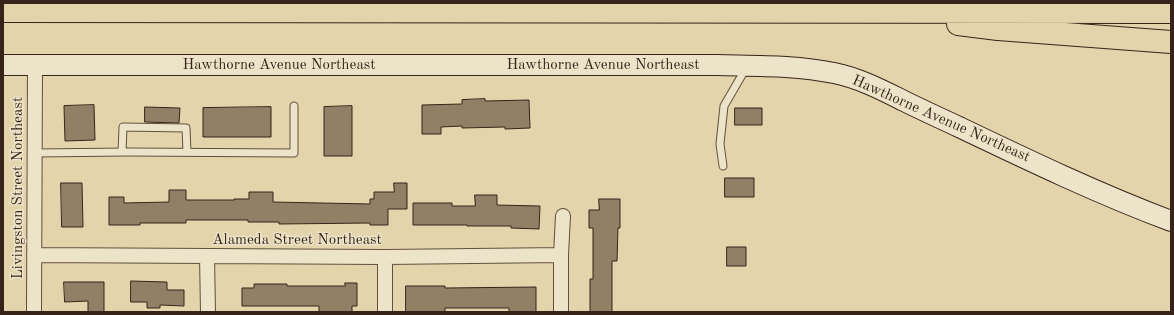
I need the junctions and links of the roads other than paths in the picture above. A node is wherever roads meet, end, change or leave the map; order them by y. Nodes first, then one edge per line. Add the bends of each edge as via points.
1 (3, 11) edge
2 (865, 12) junction
3 (1171, 12) edge
4 (1171, 42) edge
5 (3, 65) edge
6 (35, 65) junction
7 (747, 66) junction
8 (294, 106) dead end
9 (122, 152) junction
10 (187, 152) junction
11 (35, 153) junction
12 (723, 166) dead end
13 (563, 216) dead end
14 (1171, 221) edge
15 (34, 255) junction
16 (561, 255) junction
17 (207, 256) junction
18 (385, 257) junction
19 (34, 312) edge
20 (208, 312) edge
21 (385, 312) edge
22 (561, 312) edge

1 - 2 highway
2 - 3 highway
2 - 4 highway via 998,29
5 - 6 main road, Hawthorne Avenue Northeast
6 - 7 main road, Hawthorne Avenue Northeast
6 - 11 street, Livingston Street Northeast
7 - 12 lane via 724,106 720,144
7 - 14 main road, Hawthorne Avenue Northeast via 799,67 835,73 857,80 1094,190
8 - 10 lane via 294,153
9 - 10 lane
9 - 10 lane via 123,127 186,128
9 - 11 lane
11 - 15 street, Livingston Street Northeast
13 - 16 street
15 - 17 street, Alameda Street Northeast
15 - 19 street, Livingston Street Northeast
16 - 18 street, Alameda Street Northeast
16 - 22 street
17 - 18 street, Alameda Street Northeast
17 - 20 street
18 - 21 street

